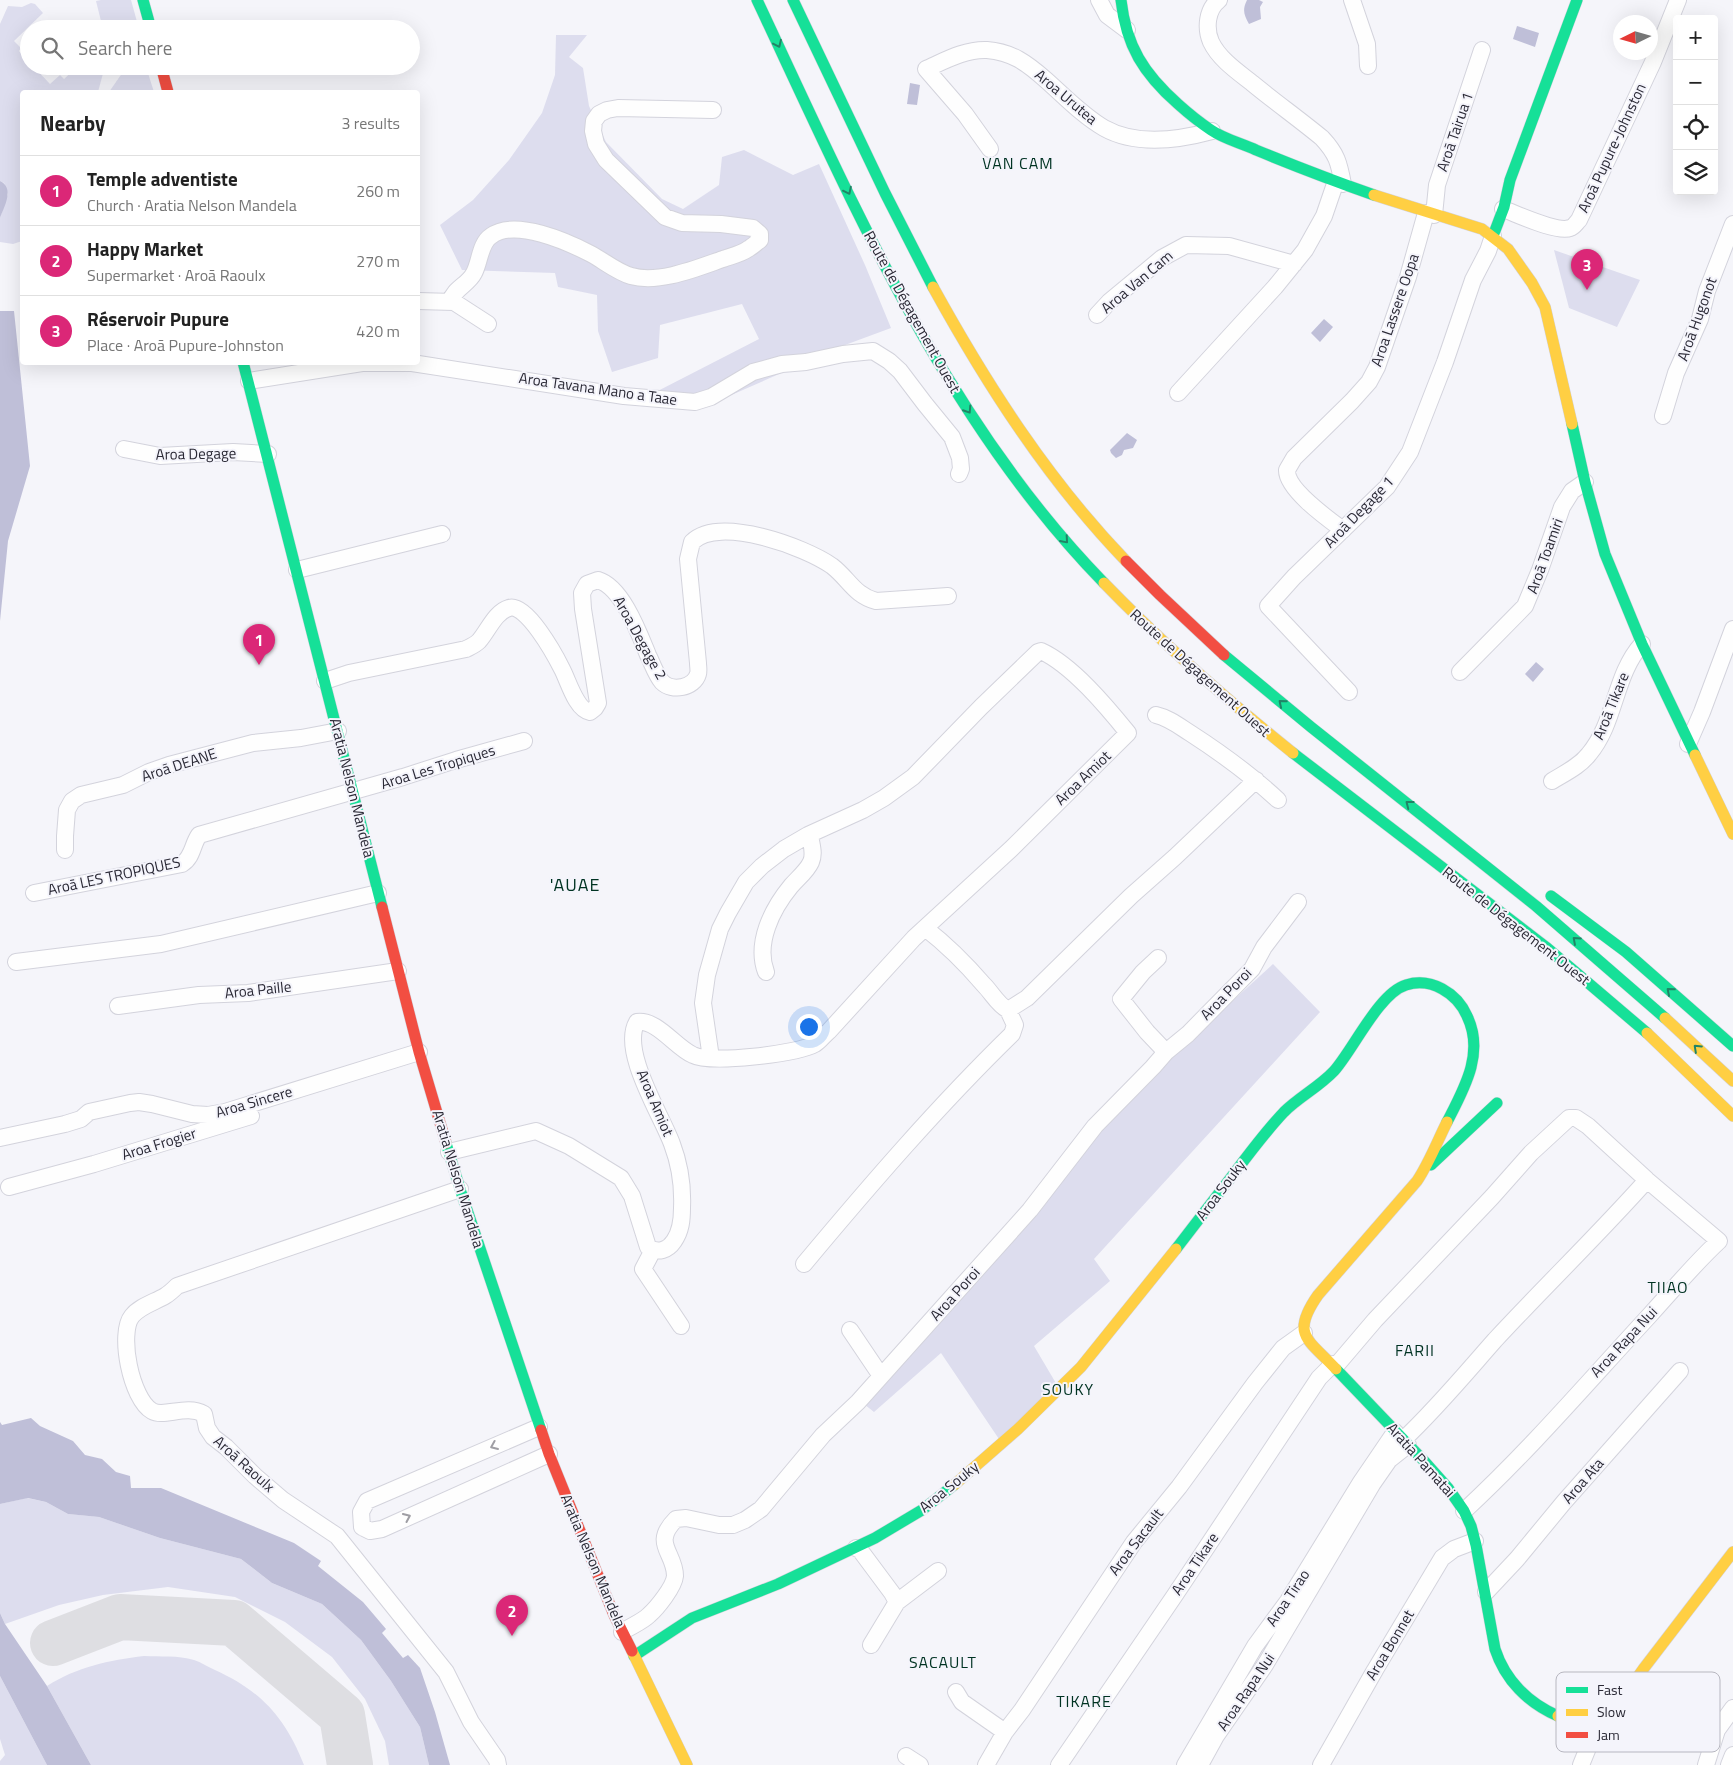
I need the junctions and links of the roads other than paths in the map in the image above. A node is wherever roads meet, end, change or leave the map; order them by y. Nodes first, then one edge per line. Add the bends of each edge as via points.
1 (143, 0) edge
2 (757, 0) edge
3 (793, 0) edge
4 (1099, 0) edge
5 (1120, 0) edge
6 (1220, 0) edge
7 (1352, 0) edge
8 (1577, 0) edge
9 (1678, 0) edge
10 (149, 20) edge
11 (1126, 30) junction
12 (1482, 50) dead end
13 (1368, 66) dead end
14 (163, 75) edge
15 (167, 90) edge
16 (713, 110) dead end
17 (1212, 131) junction
18 (990, 149) dead end
19 (1340, 183) junction
20 (1503, 208) junction
21 (1430, 214) junction
22 (1733, 224) edge
23 (1493, 236) junction
24 (1294, 264) junction
25 (420, 301) edge
26 (450, 302) junction
27 (1097, 315) dead end
28 (488, 324) dead end
29 (420, 364) edge
30 (245, 365) edge
31 (349, 365) edge
32 (249, 381) junction
33 (1178, 394) dead end
34 (1663, 416) dead end
35 (124, 449) dead end
36 (268, 454) junction
37 (959, 474) dead end
38 (1585, 482) junction
39 (1343, 530) junction
40 (442, 534) dead end
41 (297, 570) junction
42 (948, 596) dead end
43 (1733, 629) edge
44 (1642, 644) junction
45 (1460, 672) dead end
46 (325, 681) junction
47 (1349, 692) dead end
48 (1156, 716) dead end
49 (338, 731) junction
50 (524, 741) dead end
51 (1688, 744) junction
52 (1256, 780) junction
53 (1552, 781) dead end
54 (353, 792) junction
55 (1278, 800) dead end
56 (1435, 825) junction
57 (1733, 834) edge
58 (810, 835) junction
59 (65, 850) dead end
60 (1488, 854) dead end
61 (1542, 890) dead end
62 (378, 892) junction
63 (34, 893) dead end
64 (1298, 902) dead end
65 (925, 928) junction
66 (1158, 958) dead end
67 (16, 962) dead end
68 (398, 971) junction
69 (766, 972) dead end
70 (118, 1006) dead end
71 (1008, 1010) junction
72 (1733, 1046) edge
73 (1166, 1052) junction
74 (420, 1058) junction
75 (711, 1058) junction
76 (1733, 1081) edge
77 (1496, 1103) dead end
78 (1733, 1116) edge
79 (0, 1138) edge
80 (449, 1152) junction
81 (1426, 1168) junction
82 (1647, 1180) junction
83 (9, 1186) dead end
84 (460, 1189) junction
85 (652, 1250) junction
86 (804, 1264) dead end
87 (681, 1326) dead end
88 (850, 1330) dead end
89 (1304, 1334) junction
90 (1334, 1366) junction
91 (1680, 1371) dead end
92 (881, 1376) junction
93 (539, 1426) junction
94 (1402, 1439) junction
95 (549, 1454) junction
96 (1464, 1511) junction
97 (362, 1527) junction
98 (337, 1536) junction
99 (1475, 1542) junction
100 (856, 1548) junction
101 (1733, 1552) edge
102 (938, 1571) dead end
103 (1486, 1592) junction
104 (897, 1602) junction
105 (622, 1632) junction
106 (871, 1645) dead end
107 (634, 1656) junction
108 (1641, 1672) edge
109 (956, 1692) dead end
110 (1733, 1708) edge
111 (1556, 1716) edge
112 (1720, 1726) edge
113 (1004, 1732) junction
114 (1586, 1752) edge
115 (1710, 1752) edge
116 (1733, 1755) edge
117 (906, 1756) dead end
118 (498, 1765) edge
119 (687, 1765) edge
120 (920, 1765) edge
121 (986, 1765) edge
122 (1059, 1765) edge
123 (1185, 1765) edge
124 (1200, 1765) edge
125 (1321, 1765) edge
126 (1581, 1765) edge
127 (1706, 1765) edge
128 (1729, 1765) edge

1 - 10 main road
2 -> 78 main road, Route de Dégagement Ouest via 885,267 927,344 1021,486 1078,554 1128,609 1203,679 1319,774 1521,926 1670,1055
56 -> 3 main road, Route de Dégagement Ouest via 1297,716 1204,637 1126,561 1054,477 992,390 946,314
4 - 11 street via 1107,15
5 - 11 main road
6 - 19 street via 1209,12 1211,42 1235,70 1328,144 1337,159
7 - 13 street via 1368,44
8 - 20 main road via 1510,180
9 - 20 street, Aroā Pupure-Johnston via 1579,220 1572,228 1565,229 1548,226
11 - 17 main road via 1135,53 1159,87
12 - 21 street, Aroā Tairua 1
14 - 15 main road
16 - 26 street via 607,110 594,121 593,132 606,160 665,217 682,223 753,228 760,234 760,240 747,250 693,269 646,279 630,276 551,237 525,229 507,229 489,236 473,275 454,291
17 - 18 street, Aroa Urutea via 1174,139 1125,137 1104,128 1036,71 1008,53 979,50 958,54 926,69
17 - 19 main road
19 - 21 main road
19 - 24 street via 1315,234
20 - 23 main road
21 - 23 main road via 1482,229
21 - 39 street, Aroa Lassere Oopa via 1369,382 1286,470 1288,479 1298,492
22 - 34 street, Aroā Hugonot
23 - 38 main road via 1522,266 1540,296
23 - 39 street, Aroā Degage 1 via 1473,280 1410,452 1387,487
24 - 27 street, Aroa Van Cam via 1229,246 1186,245 1162,258
24 - 33 street
25 - 26 street
26 - 28 street
29 - 37 street, Aroa Tavana Mano a Taae via 624,396 695,402 763,369 873,351 900,371 952,437 960,458
30 - 32 main road, Aratia Nelson Mandela
31 - 32 street, Aroa Tavana Mano a Taae
32 - 36 main road, Aratia Nelson Mandela
35 - 36 street, Aroa Degage via 160,456 233,452
36 - 41 main road, Aratia Nelson Mandela
38 - 44 main road via 1605,554
38 - 45 street, Aroā Toamiri via 1572,491 1562,507 1525,606
39 - 47 street, Aroā Degage 1 via 1268,606
40 - 41 street
41 - 46 main road, Aratia Nelson Mandela
42 - 46 street, Aroa Degage 2 via 876,601 856,592 833,567 813,555 740,533 706,533 692,542 688,559 698,674 687,686 674,688 662,682 617,594 611,586 598,580 588,584 582,593 598,703 590,712 585,711 577,700 536,627 514,607 500,613 479,641 466,649 348,673
43 - 51 street
44 - 51 main road
44 - 53 street, Aroā Tikare via 1631,657 1598,741 1582,762
46 - 49 main road, Aratia Nelson Mandela
48 - 52 street via 1164,717 1187,731
49 - 54 main road, Aratia Nelson Mandela
49 - 59 street, Aroā DEANE via 253,743 169,765 123,785 81,795 67,810
50 - 54 street, Aroa Les Tropiques
51 - 57 main road
52 - 55 street
52 - 71 street via 1027,998
54 - 62 main road, Aratia Nelson Mandela
54 - 63 street, Aroā LES TROPIQUES via 199,835 191,855 182,864
56 - 60 main road
76 -> 56 main road, Route de Dégagement Ouest via 1550,916
58 - 65 street, Aroa Amiot via 884,798 913,776 1038,652 1050,655 1062,664 1128,733
58 - 69 street via 811,862 782,897 762,941 762,961
58 - 75 street, Aroa Amiot via 784,849 752,875 739,892 720,929 710,960 703,1003
72 -> 61 main road via 1626,952
62 - 67 street via 161,944
62 - 68 main road, Aratia Nelson Mandela
64 - 73 street, Aroa Poroi via 1264,947 1252,969
65 - 71 street via 945,943
65 - 75 street, Aroa Amiot via 815,1044 770,1054
66 - 73 street via 1121,999
68 - 70 street, Aroa Paille via 265,991
68 - 74 main road, Aratia Nelson Mandela
71 - 86 street via 1015,1025 1012,1034 941,1108
73 - 92 street, Aroa Poroi via 1095,1126 1030,1210
74 - 79 street, Aroa Sincere via 225,1112 192,1114 146,1103 130,1103 89,1112 81,1119 66,1124
74 - 80 main road, Aratia Nelson Mandela
74 - 83 street, Aroa Frogier via 94,1164
75 - 85 street, Aroa Amiot via 693,1056 666,1034 642,1022 635,1027 635,1054 655,1110 672,1143 680,1172 682,1216 678,1235 667,1248
77 - 81 main road via 1434,1164
80 - 84 main road, Aratia Nelson Mandela
80 - 85 street via 536,1132 570,1146 621,1178 632,1196 645,1240
81 - 89 main road via 1411,1190 1317,1297 1303,1320
81 - 100 main road, Aroa Souky via 1466,1086 1474,1062 1475,1044 1471,1023 1463,1006 1453,995 1421,982 1404,985 1391,994 1334,1071 1285,1111 1070,1379 944,1493 904,1521
82 - 90 street, Aroa Rapa Nui via 1588,1126 1576,1118 1569,1118 1531,1153
82 - 94 street, Aroa Rapa Nui via 1424,1421
82 - 96 street, Aroa Rapa Nui via 1719,1241 1494,1483
84 - 93 main road, Aratia Nelson Mandela
84 - 98 street, Aroā Raoulx via 178,1286 133,1314 127,1325 129,1372 143,1405 154,1412 195,1409 204,1414 213,1437 254,1476
85 - 87 street via 643,1269
88 - 92 street
89 - 90 main road, Aratia Pamatai
89 - 113 street, Aroa Sacault via 1283,1348 1255,1382 1179,1487 1134,1542
90 - 94 main road, Aratia Pamatai
90 - 122 street, Aroa Tikare via 1318,1378
91 - 103 street, Aroa Ata
92 - 105 street, Aroa Poroi via 819,1440 761,1509 733,1525 676,1519 665,1533 664,1542 675,1577 672,1586 648,1616
93 - 95 main road, Aratia Nelson Mandela
93 -> 97 street via 367,1501 362,1512
94 - 96 main road, Aratia Pamatai via 1448,1488
94 - 123 street, Aroa Tirao via 1361,1482 1288,1601 1255,1646
94 - 124 street, Aroa Rapa Nui via 1265,1665
97 -> 95 street via 370,1531 382,1529
95 - 105 main road, Aratia Nelson Mandela
96 - 99 main road, Aratia Pamatai
97 - 98 street
98 - 118 street, Aroā Raoulx via 446,1672 471,1722
99 - 103 main road, Aratia Pamatai
99 - 125 street, Aroa Bonnet via 1454,1549 1442,1558
100 - 104 street
100 - 107 main road, Aroa Souky via 692,1618
101 - 108 main road
102 - 104 street
103 - 111 main road, Aratia Pamatai via 1500,1664 1510,1680 1531,1700
104 - 106 street
105 - 107 main road, Aratia Nelson Mandela
107 - 119 main road, Aratia Nelson Mandela
109 - 113 street via 962,1702
110 - 112 street
113 - 121 street, Aroa Sacault
114 - 126 street
115 - 127 street
116 - 128 street
117 - 120 street

